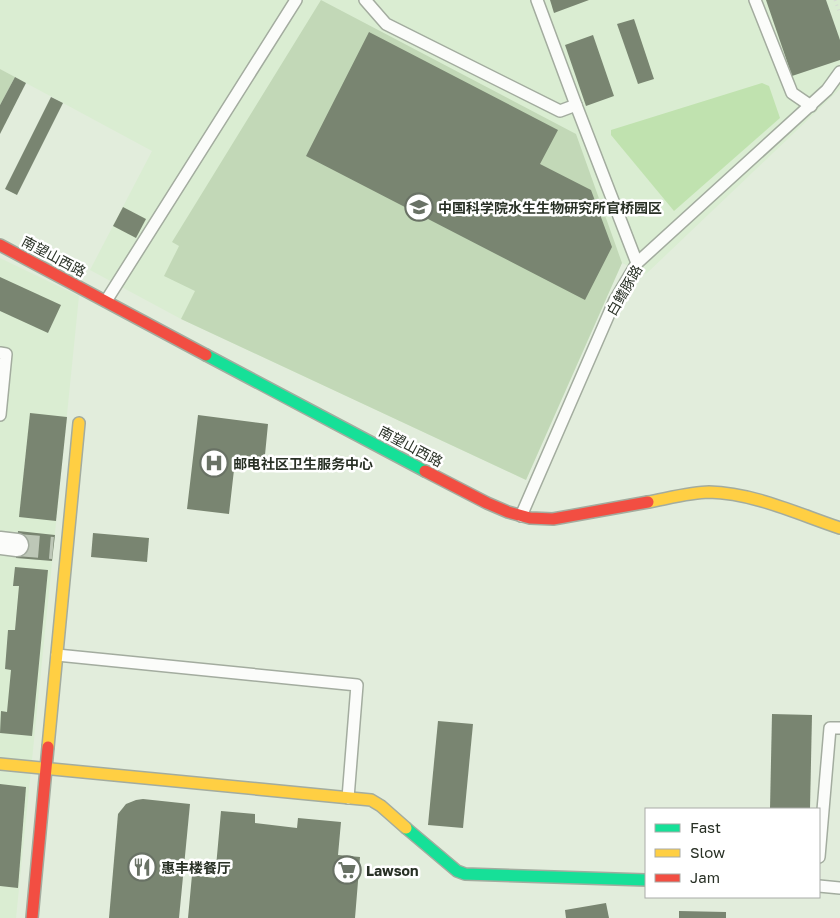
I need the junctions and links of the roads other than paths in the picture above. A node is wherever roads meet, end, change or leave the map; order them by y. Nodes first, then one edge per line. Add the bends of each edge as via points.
1 (296, 0) edge
2 (365, 0) edge
3 (537, 0) edge
4 (755, 0) edge
5 (840, 72) edge
6 (576, 105) junction
7 (811, 106) junction
8 (0, 245) edge
9 (637, 263) junction
10 (106, 301) junction
11 (0, 353) edge
12 (0, 415) edge
13 (79, 423) dead end
14 (521, 516) junction
15 (840, 528) edge
16 (57, 655) junction
17 (840, 728) edge
18 (0, 764) edge
19 (46, 768) junction
20 (348, 798) junction
21 (820, 844) edge
22 (645, 880) edge
23 (820, 886) edge
24 (840, 888) edge
25 (32, 918) edge

1 - 10 lane
2 - 6 lane via 386,24 560,111
3 - 6 lane
4 - 7 lane via 789,88
5 - 7 lane, 白鳍豚路 via 828,90
6 - 9 lane
7 - 9 lane, 白鳍豚路
8 - 10 street, 南望山西路
9 - 14 lane, 白鳍豚路 via 615,300
10 - 14 street, 南望山西路 via 466,493
11 - 12 lane via 6,354
13 - 16 street via 60,549
14 - 15 street, 南望山西路 via 554,519 707,492 726,492
16 - 19 street
16 - 20 lane via 357,685
17 - 21 lane via 830,728
18 - 19 street
19 - 20 street
19 - 25 street
20 - 22 street via 371,800 381,806 465,874
23 - 24 lane

